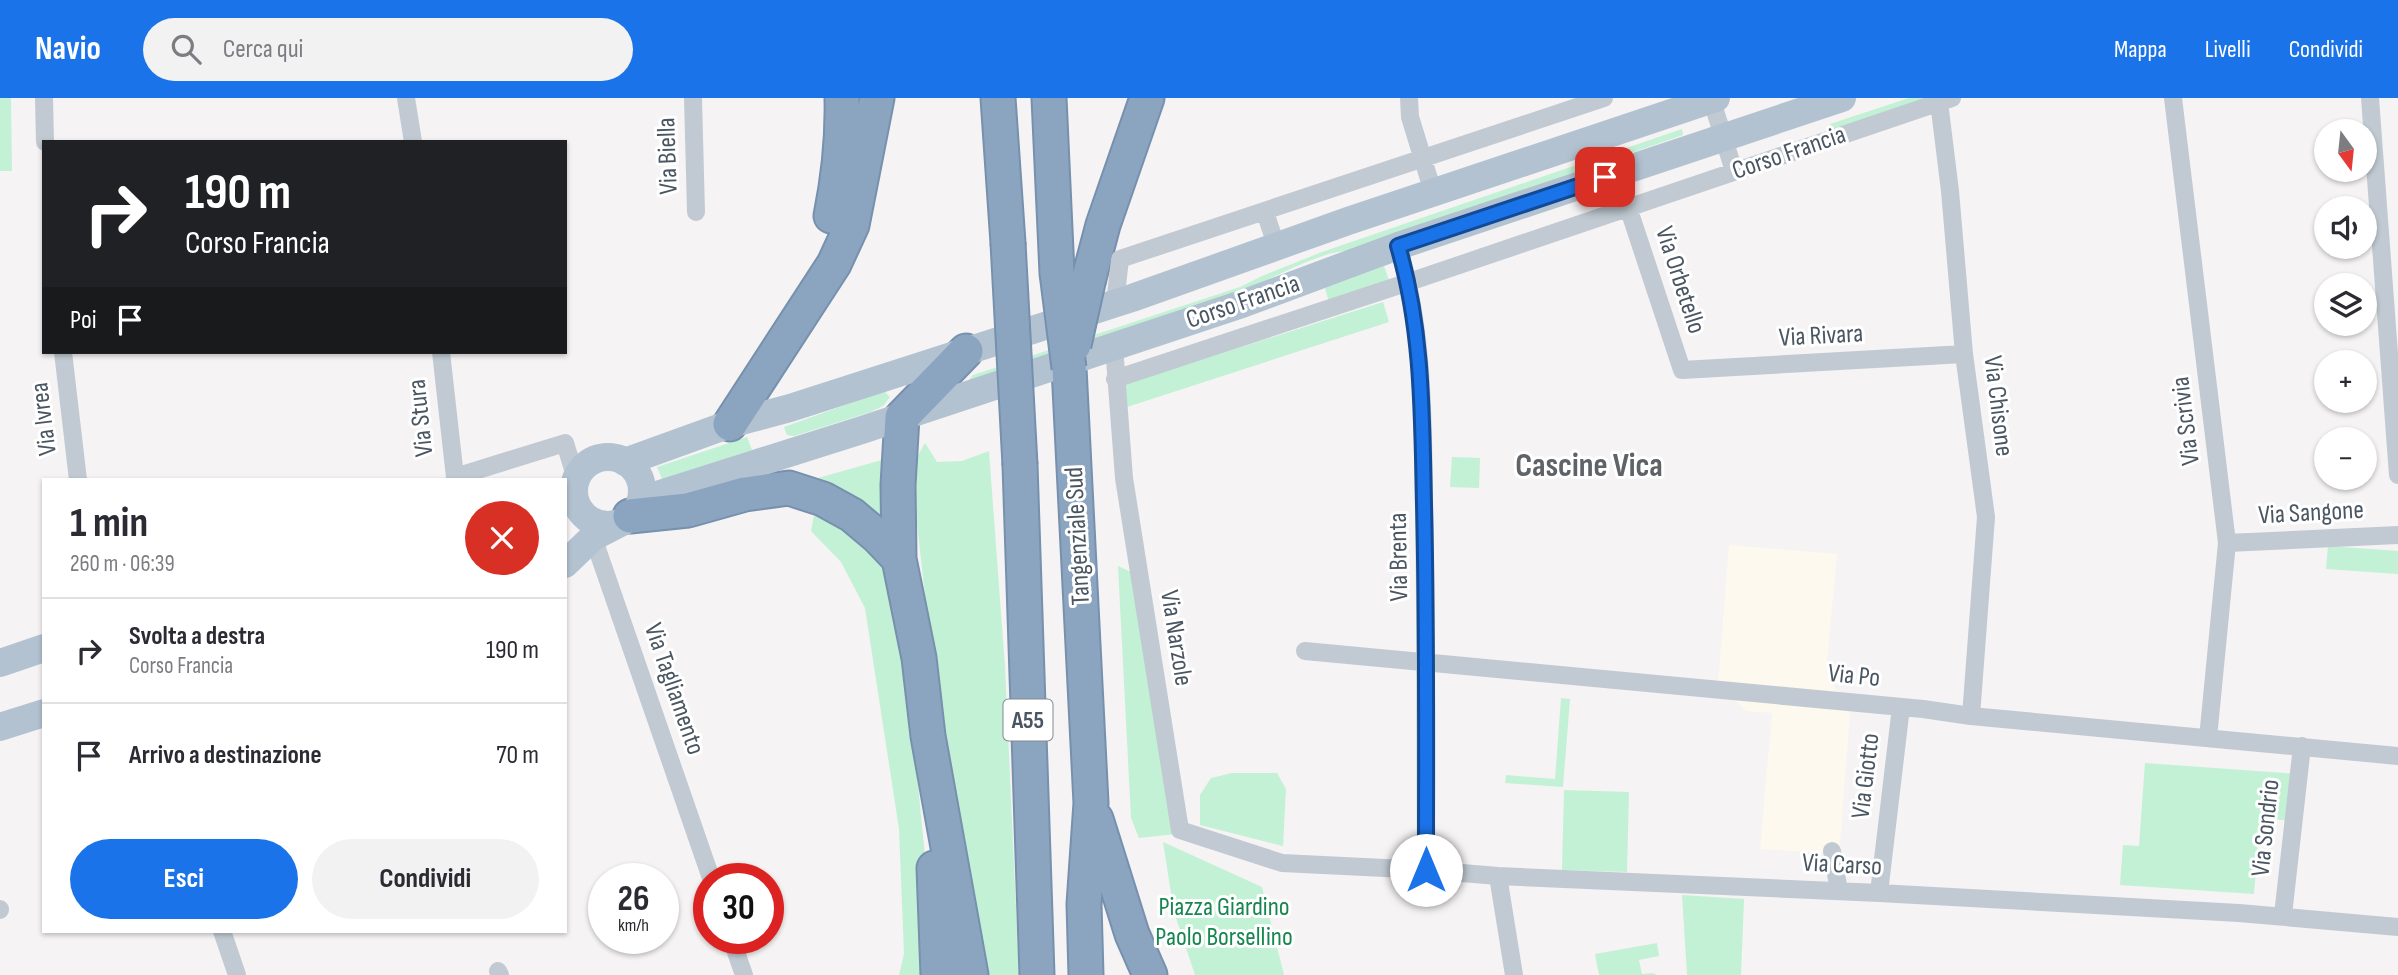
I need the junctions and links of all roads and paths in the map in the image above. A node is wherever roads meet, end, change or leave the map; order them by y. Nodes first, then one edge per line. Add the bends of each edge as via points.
1 (44, 98) edge
2 (406, 98) edge
3 (693, 98) edge
4 (842, 98) edge
5 (877, 98) edge
6 (998, 98) edge
7 (1049, 98) edge
8 (1147, 98) edge
9 (1409, 98) edge
10 (1604, 98) edge
11 (1713, 98) edge
12 (1842, 98) edge
13 (2173, 98) edge
14 (2370, 98) edge
15 (1945, 100) edge
16 (1723, 137) junction
17 (45, 140) edge
18 (413, 140) edge
19 (1422, 160) junction
20 (1734, 171) junction
21 (1433, 192) junction
22 (1628, 207) junction
23 (696, 212) dead end
24 (1265, 212) junction
25 (1398, 246) junction
26 (1277, 248) junction
27 (1409, 282) junction
28 (810, 300) junction
29 (1115, 304) junction
30 (1114, 346) junction
31 (966, 351) junction
32 (63, 354) edge
33 (441, 354) edge
34 (1964, 354) junction
35 (1069, 368) junction
36 (1682, 370) joint
37 (1115, 379) junction
38 (902, 417) junction
39 (730, 424) junction
40 (625, 462) junction
41 (2398, 475) edge
42 (78, 478) edge
43 (576, 479) junction
44 (630, 513) junction
45 (589, 527) junction
46 (2398, 535) edge
47 (2227, 543) junction
48 (899, 559) junction
49 (567, 561) edge
50 (42, 649) edge
51 (1305, 651) dead end
52 (0, 663) edge
53 (1427, 663) junction
54 (1901, 707) junction
55 (42, 714) edge
56 (1971, 716) junction
57 (0, 727) edge
58 (928, 736) junction
59 (2208, 738) junction
60 (2302, 746) junction
61 (2398, 756) edge
62 (1091, 803) junction
63 (1832, 851) dead end
64 (706, 863) edge
65 (1282, 863) joint
66 (1426, 870) junction
67 (1498, 876) junction
68 (1839, 891) junction
69 (1879, 893) junction
70 (2283, 915) junction
71 (2398, 928) edge
72 (223, 933) edge
73 (737, 954) edge
74 (237, 975) edge
75 (744, 975) edge
76 (938, 975) edge
77 (971, 975) edge
78 (1037, 975) edge
79 (1086, 975) edge
80 (1150, 975) edge
81 (1514, 975) edge

1 - 17 street
2 - 18 street
3 - 23 street, Via Biella
4 - 28 highway via 838,181
5 - 28 highway via 852,225
6 - 78 highway, Tangenziale Sud / A55, bridge via 1020,464
7 - 35 highway, Tangenziale Sud / A55, bridge via 1057,272
8 - 35 highway, bridge via 1103,225
9 - 19 street
10 - 19 street
11 - 16 street
11 - 21 main road, Corso Francia
12 - 16 main road, Corso Francia
13 - 47 street, Via Scrivia
14 - 41 street
15 - 20 street, Corso Francia
15 - 34 street, Via Chisone
16 - 20 street
16 - 25 main road, Corso Francia
19 - 21 street
19 - 24 street
20 - 22 street, Corso Francia
21 - 26 main road, Corso Francia
22 - 27 street, Corso Francia
22 - 36 street, Via Orbetello
24 - 26 street, Corso Francia
24 - 29 street via 1121,259
25 - 27 street, Via Brenta
25 - 30 main road, Corso Francia
26 - 29 main road, Corso Francia
27 - 37 street, Corso Francia
27 - 53 street, Via Brenta via 1422,397
28 - 39 highway
29 - 31 main road, Corso Francia
30 - 37 street, Via Narzole
30 - 38 main road, Corso Francia
31 - 38 highway
31 - 39 main road, Corso Francia
32 - 42 street, Via Ivrea
33 - 43 street, Via Stura via 455,477 565,443
34 - 36 street, Via Rivara
34 - 56 street, Via Chisone via 1986,517
35 - 62 highway, Tangenziale Sud / A55
37 - 65 street, Via Narzole via 1124,478 1180,830
38 - 44 main road, Corso Francia
38 - 48 highway
39 - 40 main road, Corso Francia
40 - 43 main road via 595,460 582,468
40 - 44 main road via 639,477 641,487
43 - 45 main road via 575,499
44 - 45 main road, Corso Francia
44 - 48 highway via 688,510 745,494 789,488 852,515
45 - 49 main road, Corso Francia
45 - 64 street, Via Tagliamento
46 - 47 street, Via Sangone
47 - 59 street, Via Scrivia
48 - 58 highway via 919,658
50 - 52 main road
51 - 53 street, Via Po
53 - 54 street, Via Po
53 - 66 street, Via Brenta
54 - 56 street, Via Po
54 - 69 street, Via Giotto
55 - 57 main road
56 - 59 street, Via Po
58 - 76 highway
58 - 77 highway
59 - 60 street, Via Po
60 - 61 street, Via Po
60 - 70 street, Via Sondrio
62 - 79 highway, Tangenziale Sud / A55 via 1084,904
62 - 80 highway via 1132,934
63 - 68 street
65 - 66 street, Via Carso
66 - 67 street, Via Carso
67 - 68 street, Via Carso
67 - 81 street
68 - 69 street, Via Carso
69 - 70 street, Via Carso
70 - 71 street, Via Carso
72 - 74 street
73 - 75 street

